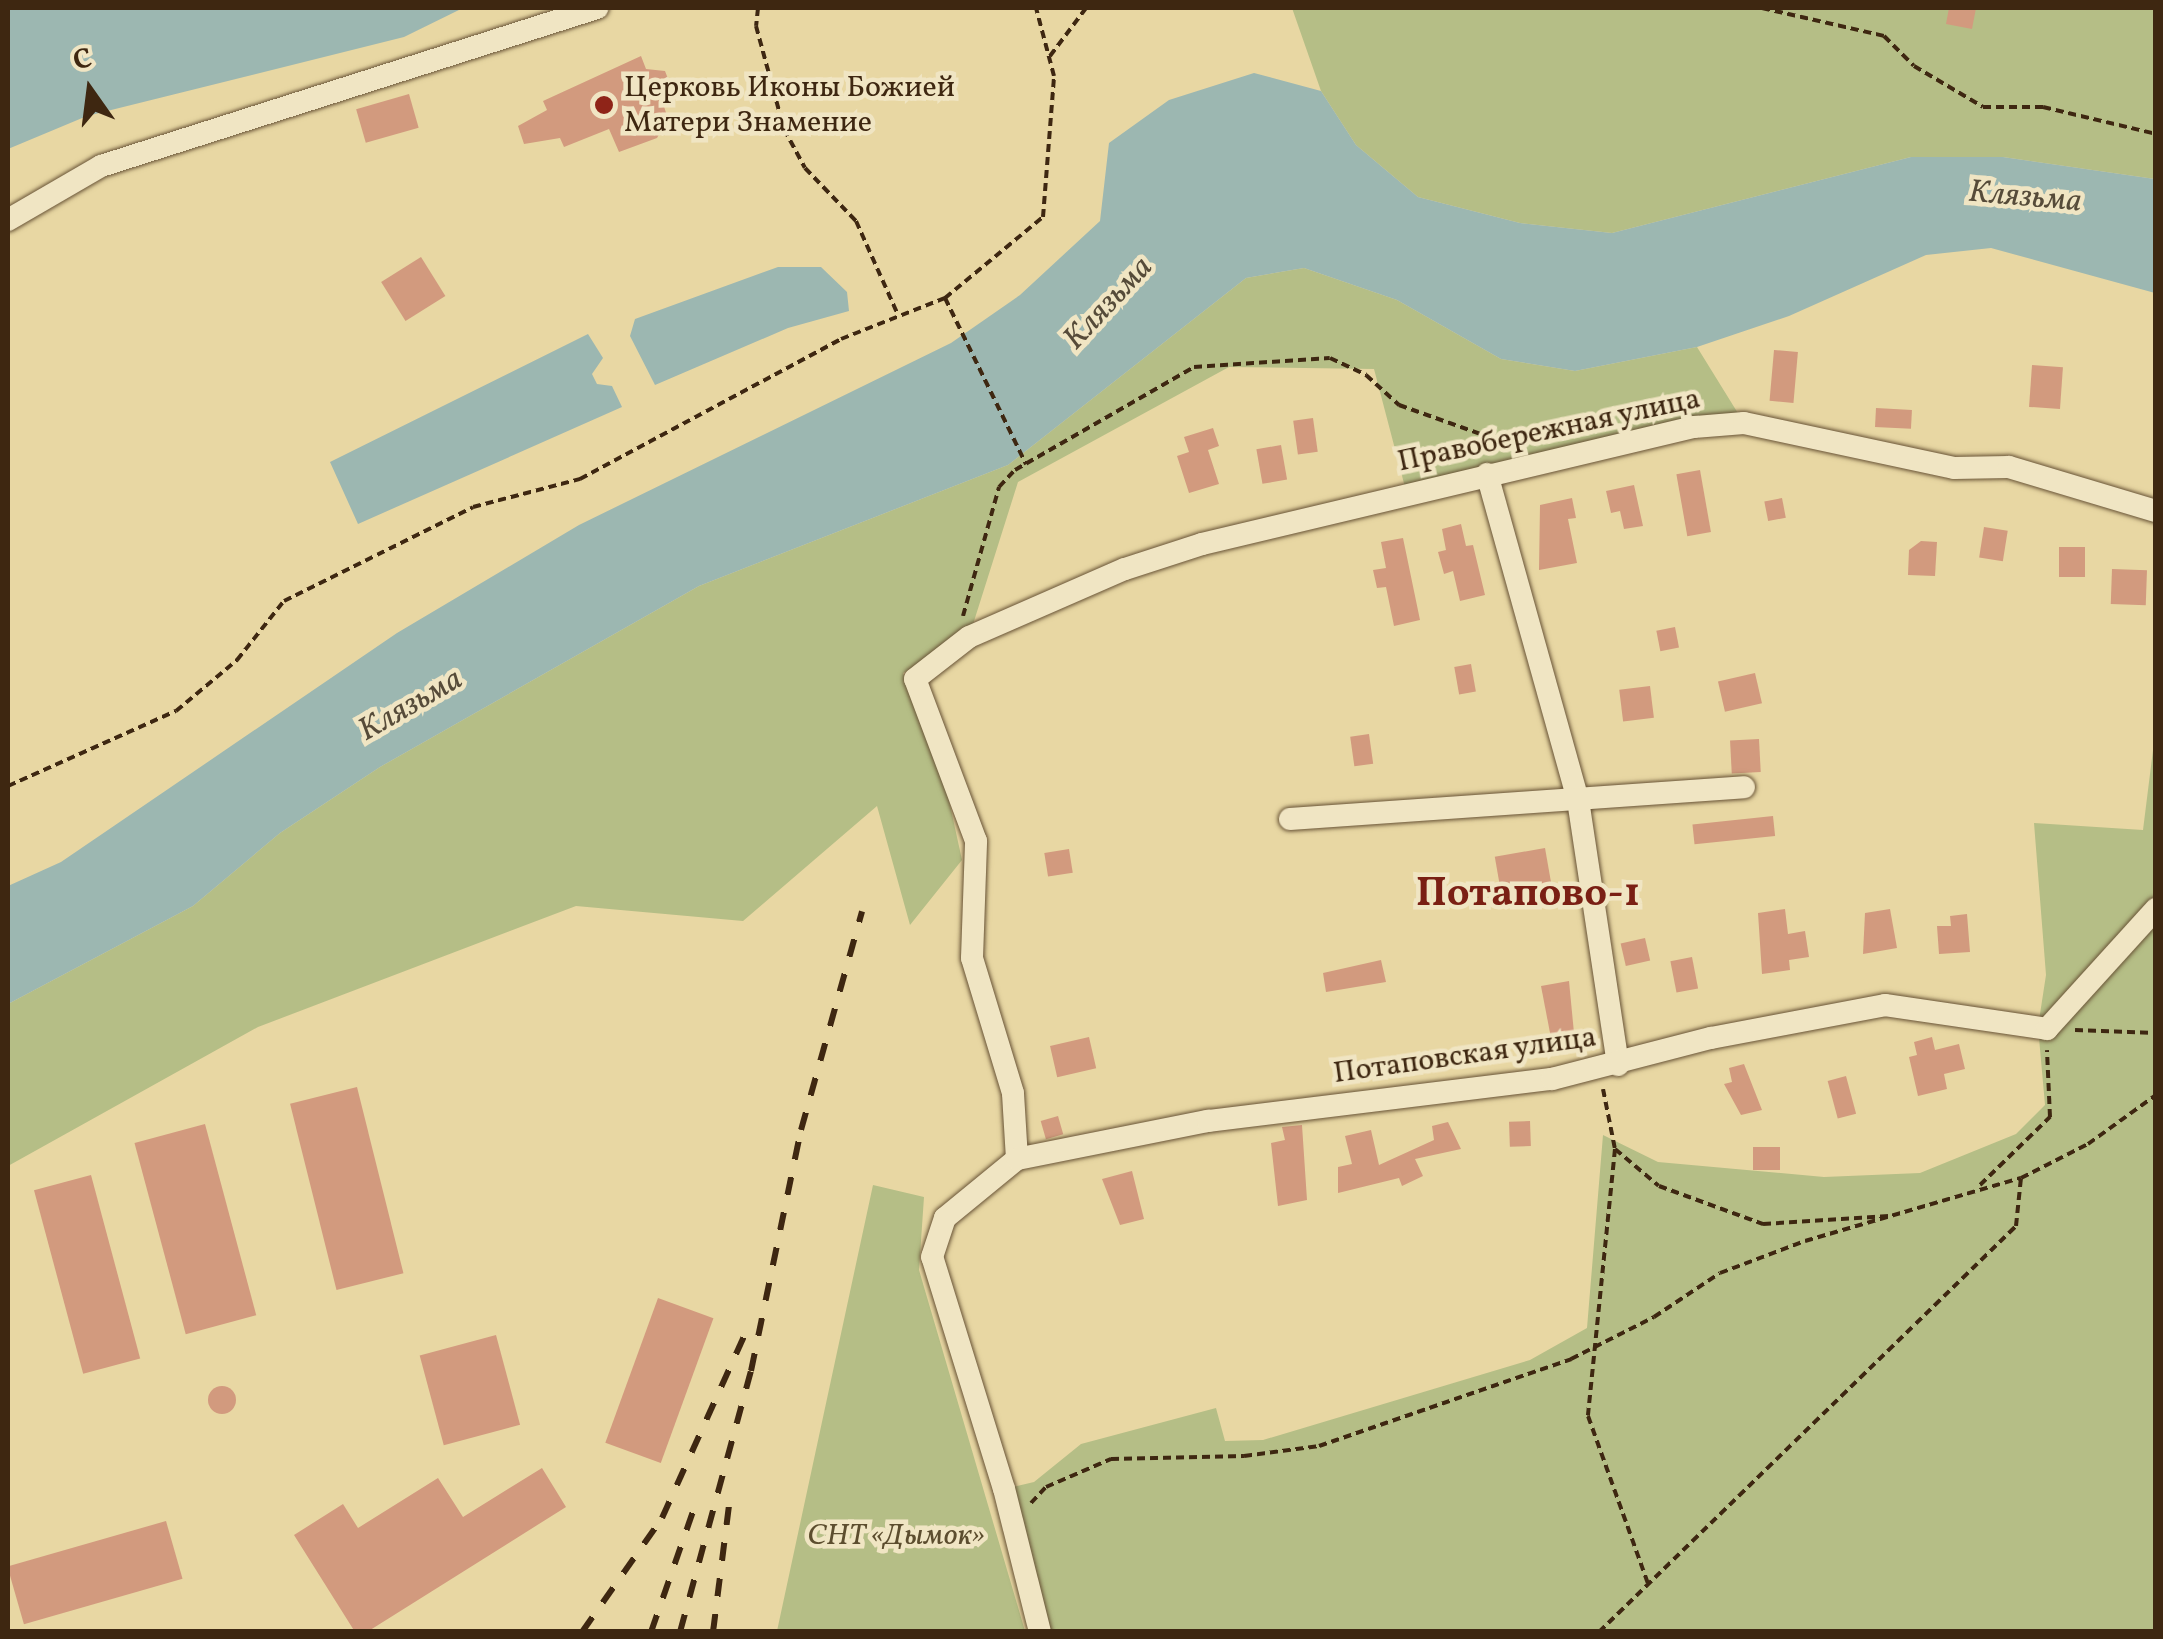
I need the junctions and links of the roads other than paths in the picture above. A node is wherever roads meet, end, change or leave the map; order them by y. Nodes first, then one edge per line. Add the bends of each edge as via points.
1 (597, 8) edge
2 (8, 220) edge
3 (1487, 474) junction
4 (2156, 511) edge
5 (1744, 788) dead end
6 (1578, 800) junction
7 (1290, 819) dead end
8 (2156, 909) edge
9 (1608, 1067) junction
10 (1017, 1159) junction
11 (1040, 1632) edge

1 - 2 street via 100,166
3 - 4 street, Правобережная улица via 1694,427 1744,423 1954,468 2010,466
3 - 6 street
3 - 10 street, Правобережная улица via 1202,544 1124,570 962,643 915,679 976,841 972,958 1013,1093
5 - 6 street
6 - 7 street
6 - 9 street
8 - 9 street, Потаповская улица via 2042,1028 1885,1005 1711,1038
9 - 10 street, Потаповская улица via 1208,1121
10 - 11 street via 945,1218 932,1257

